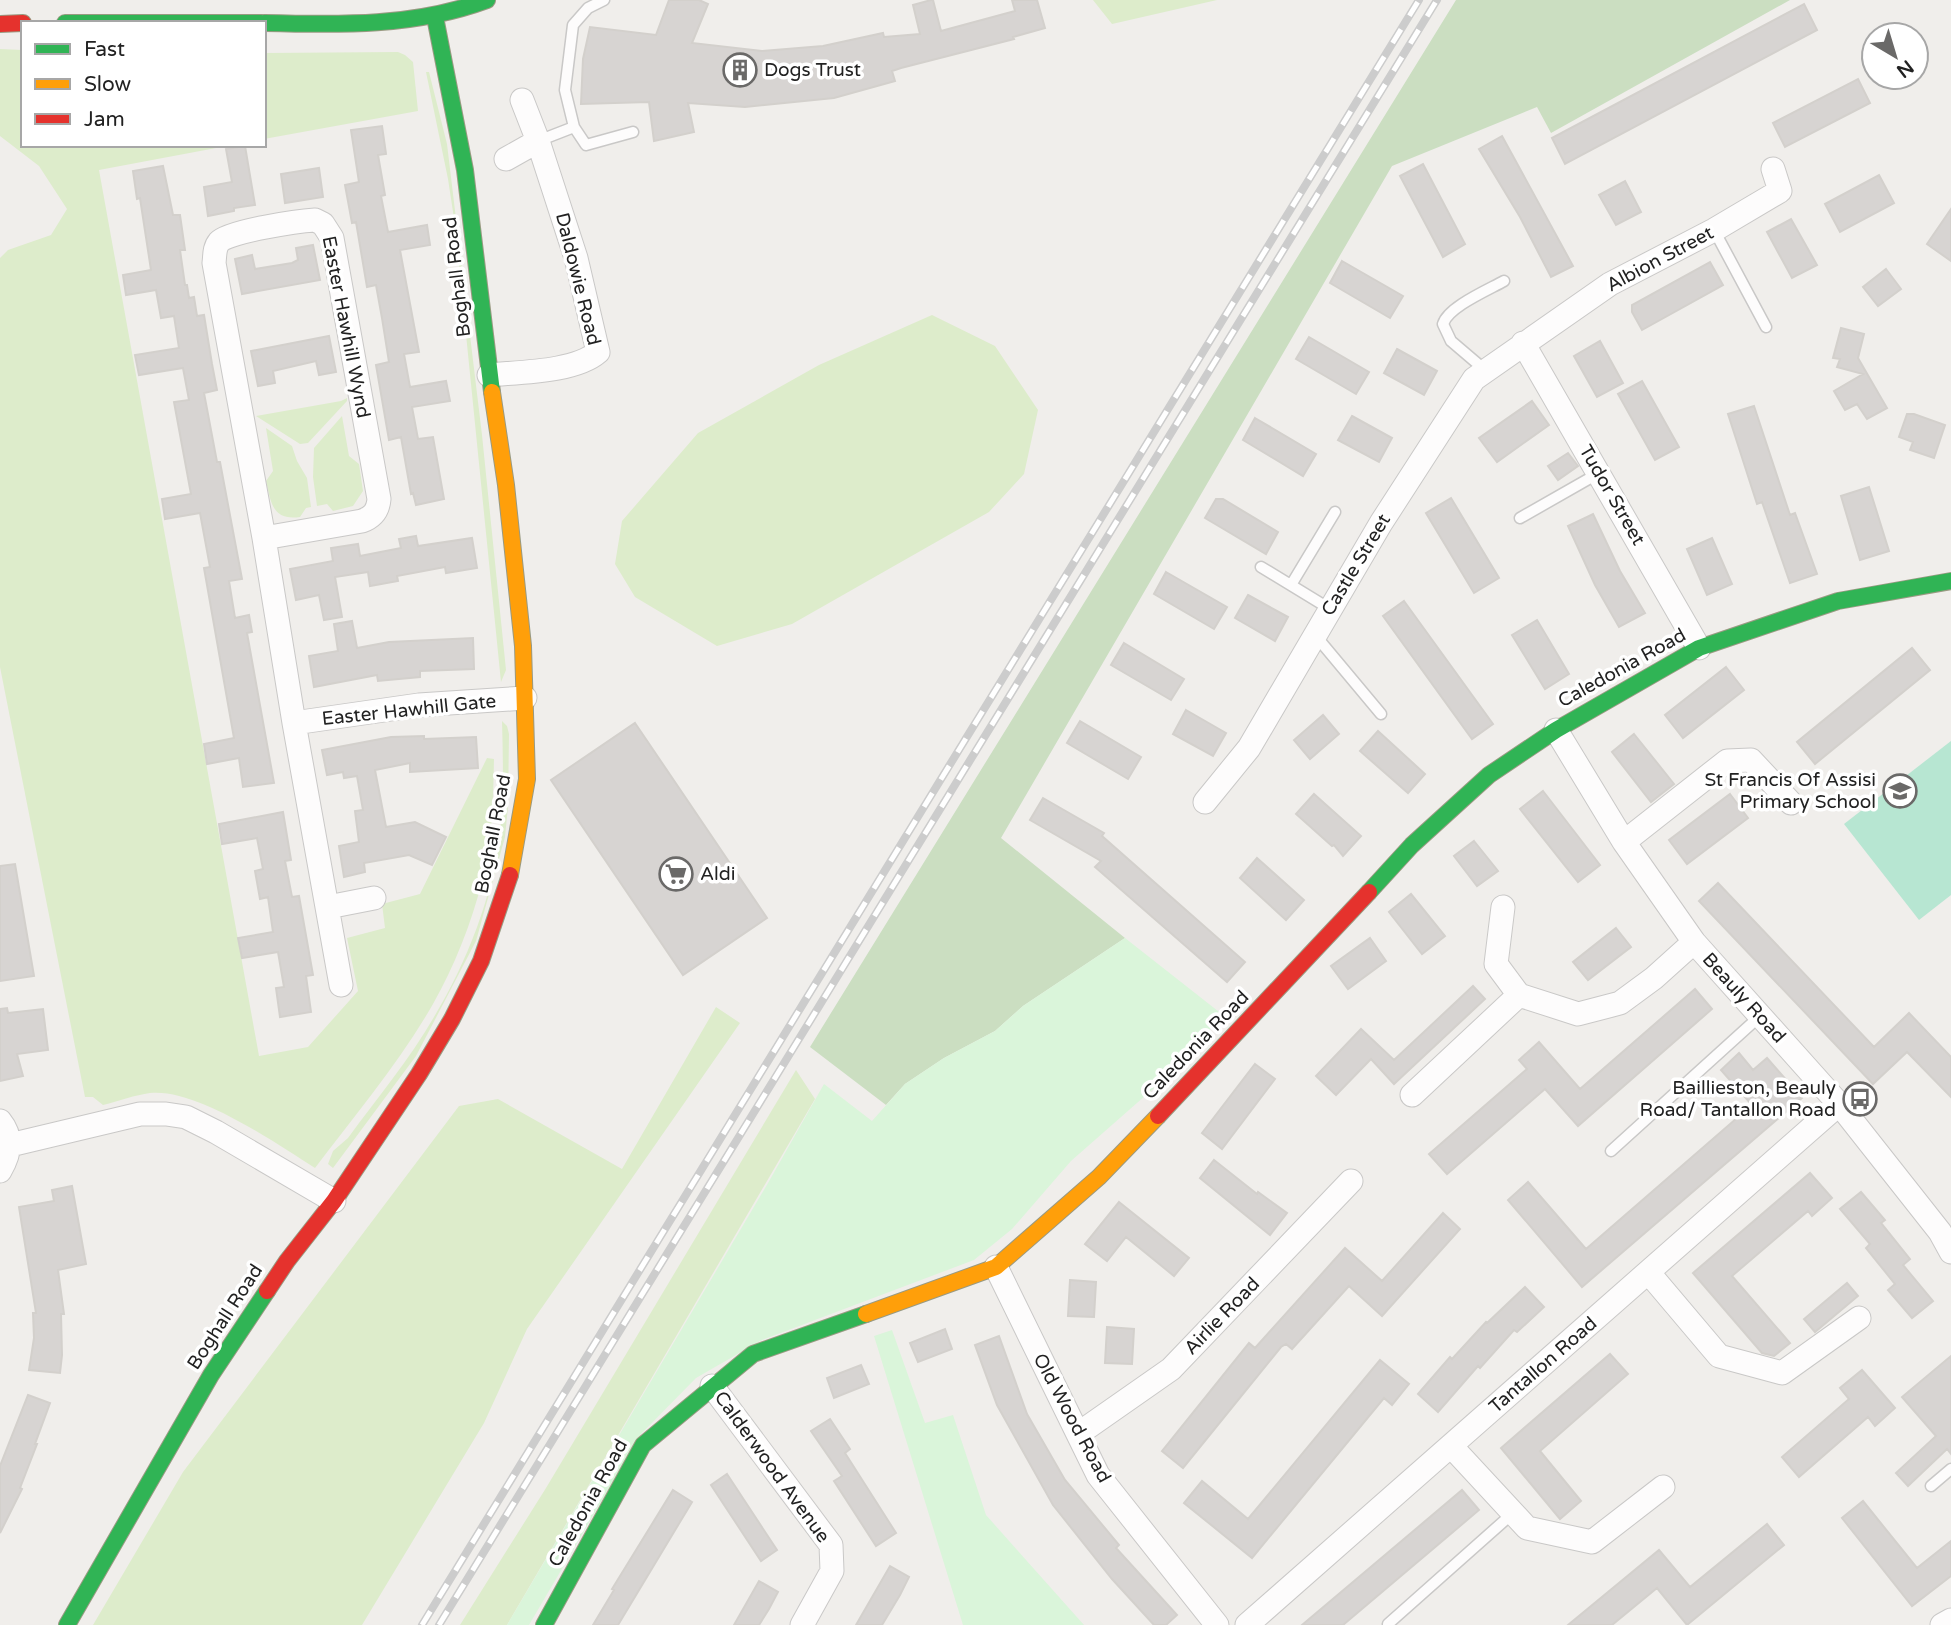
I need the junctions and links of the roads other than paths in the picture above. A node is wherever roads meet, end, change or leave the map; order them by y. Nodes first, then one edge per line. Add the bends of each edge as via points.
1 (487, 0) edge
2 (604, 0) edge
3 (435, 18) junction
4 (21, 23) edge
5 (266, 23) edge
6 (0, 24) edge
7 (522, 100) dead end
8 (574, 127) junction
9 (633, 132) dead end
10 (538, 141) junction
11 (506, 159) dead end
12 (1773, 169) dead end
13 (1713, 230) junction
14 (1504, 281) dead end
15 (1766, 327) dead end
16 (1523, 343) junction
17 (1485, 370) junction
18 (489, 376) junction
19 (1599, 473) junction
20 (1335, 512) dead end
21 (1520, 518) dead end
22 (264, 538) junction
23 (1261, 567) dead end
24 (1951, 581) edge
25 (1291, 585) junction
26 (1330, 609) junction
27 (1315, 635) junction
28 (1699, 648) junction
29 (525, 698) junction
30 (1381, 714) dead end
31 (294, 723) junction
32 (1556, 730) junction
33 (1205, 802) dead end
34 (1791, 803) dead end
35 (1624, 842) junction
36 (374, 898) dead end
37 (328, 907) junction
38 (1503, 907) dead end
39 (1694, 942) junction
40 (341, 985) dead end
41 (1519, 995) junction
42 (1760, 1016) junction
43 (1412, 1095) dead end
44 (1839, 1104) junction
45 (0, 1121) edge
46 (10, 1145) junction
47 (1611, 1151) dead end
48 (0, 1171) edge
49 (1351, 1181) dead end
50 (334, 1200) junction
51 (1951, 1252) edge
52 (996, 1267) junction
53 (1648, 1272) junction
54 (1859, 1318) dead end
55 (712, 1386) junction
56 (1078, 1434) junction
57 (1451, 1446) junction
58 (1951, 1469) edge
59 (1664, 1486) dead end
60 (1931, 1486) dead end
61 (1513, 1513) junction
62 (1951, 1620) edge
63 (1388, 1624) edge
64 (67, 1625) edge
65 (544, 1625) edge
66 (802, 1625) edge
67 (1217, 1625) edge
68 (1247, 1625) edge
69 (1942, 1625) edge

1 - 3 street
2 - 8 lane via 588,8 573,25 565,90
3 - 5 street
3 - 18 street, Boghall Road via 465,170
4 - 6 street
7 - 10 street, Daldowie Road
8 - 9 lane via 586,145
8 - 10 lane
10 - 11 street
10 - 18 street, Daldowie Road via 576,258 598,352 587,361 569,365
12 - 13 street, Albion Street via 1780,191
13 - 15 lane
13 - 16 street, Albion Street via 1610,284
14 - 17 lane via 1453,310 1443,324 1451,341
16 - 17 street, Castle Street
16 - 19 street, Tudor Street
17 - 26 street, Castle Street via 1466,390
18 - 29 street, Boghall Road via 506,485
19 - 21 lane
19 - 28 street, Tudor Street
20 - 25 lane
22 - 22 street, Easter Hawhill Wynd via 215,251 233,234 315,220 332,238 378,506 376,513 362,521
22 - 31 street, Easter Hawhill Wynd
23 - 25 lane
24 - 28 street, Caledonia Road via 1838,601
25 - 26 lane
26 - 27 street, Castle Street
27 - 30 lane
27 - 33 street, Castle Street via 1249,748
28 - 32 street, Caledonia Road
29 - 31 street, Easter Hawhill Gate via 419,705
29 - 50 street, Boghall Road via 527,779 512,869 481,961 419,1074
31 - 37 street, Easter Hawhill Wynd
32 - 35 street, Beauly Road
32 - 52 street, Caledonia Road via 1489,775 1412,845 1099,1177
34 - 35 street via 1751,760 1727,761
35 - 39 street, Beauly Road
36 - 37 street
37 - 40 street, Easter Hawhill Wynd
38 - 41 street via 1496,964
39 - 41 street via 1620,1003 1578,1014
39 - 42 street, Beauly Road
41 - 43 street
42 - 44 street, Beauly Road
42 - 47 lane
44 - 51 street, Beauly Road
44 - 53 street, Tantallon Road
45 - 46 street
46 - 48 street
46 - 50 street via 141,1114 186,1117
49 - 56 street, Airlie Road via 1171,1369
50 - 64 street, Boghall Road via 211,1374
52 - 55 street, Caledonia Road via 752,1354
52 - 56 street, Old Wood Road
53 - 54 street via 1719,1356 1782,1373
53 - 57 street, Tantallon Road
55 - 65 street, Caledonia Road via 643,1445
55 - 66 street, Calderwood Avenue via 831,1545 832,1571
56 - 67 street, Old Wood Road via 1098,1475
57 - 61 street
57 - 68 street, Tantallon Road
58 - 60 lane
59 - 61 street via 1592,1542 1527,1528
61 - 63 lane
62 - 69 street

